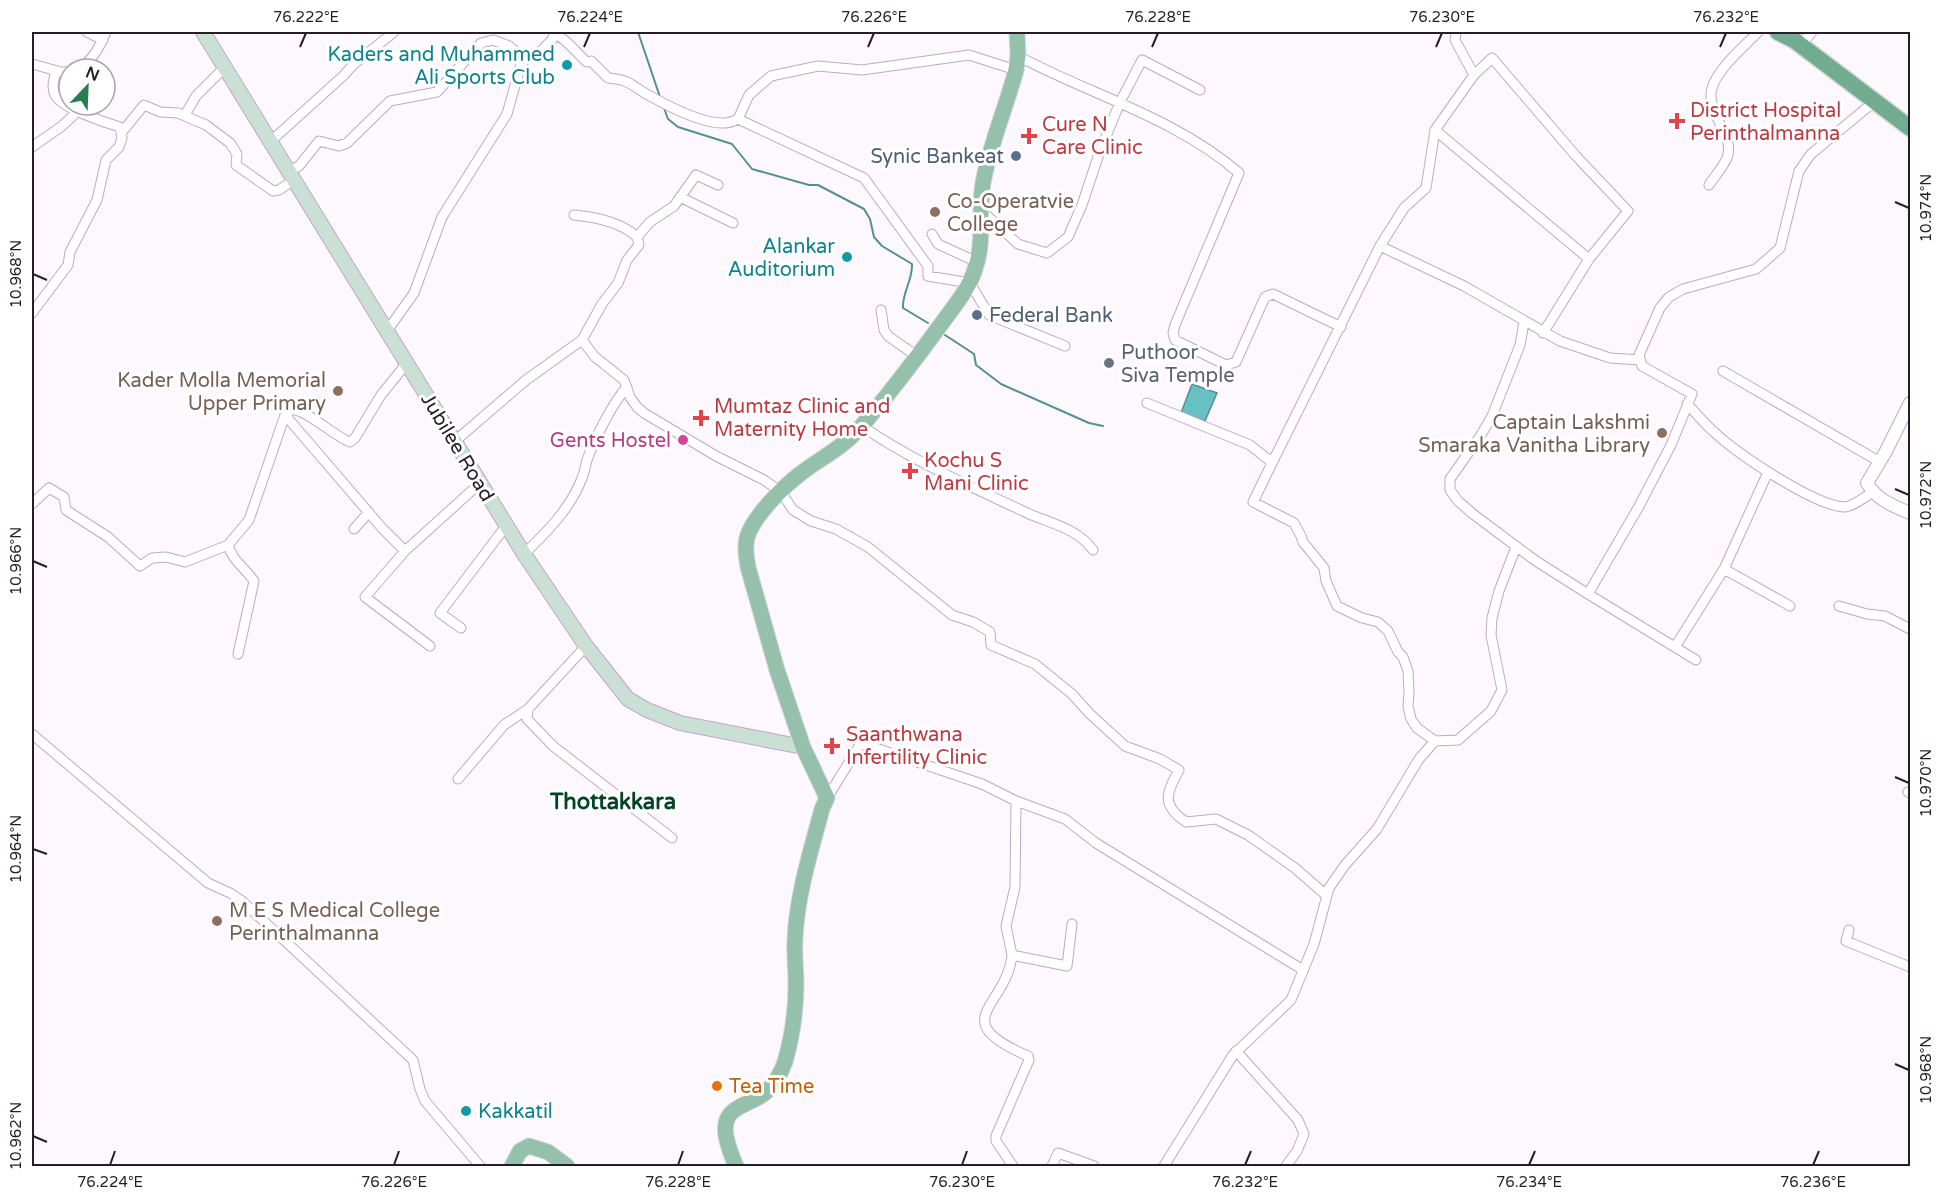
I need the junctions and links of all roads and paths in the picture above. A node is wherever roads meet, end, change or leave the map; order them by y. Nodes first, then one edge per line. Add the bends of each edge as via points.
1 (87, 32) edge
2 (203, 32) edge
3 (394, 32) edge
4 (1017, 32) edge
5 (1456, 32) edge
6 (1758, 32) edge
7 (1779, 32) edge
8 (1812, 32) edge
9 (555, 33) edge
10 (105, 36) edge
11 (490, 36) edge
12 (1795, 39) edge
13 (92, 57) edge
14 (525, 60) junction
15 (1017, 63) junction
16 (32, 64) edge
17 (225, 68) junction
18 (56, 71) joint
19 (1474, 75) junction
20 (1200, 90) dead end
21 (57, 98) edge
22 (1875, 101) junction
23 (1120, 102) junction
24 (185, 115) junction
25 (72, 117) edge
26 (96, 117) edge
27 (738, 119) junction
28 (1911, 128) edge
29 (1435, 130) junction
30 (122, 132) junction
31 (270, 142) junction
32 (32, 147) edge
33 (291, 176) junction
34 (718, 185) dead end
35 (1709, 185) dead end
36 (680, 197) junction
37 (981, 210) junction
38 (574, 215) dead end
39 (733, 224) dead end
40 (932, 234) dead end
41 (637, 237) junction
42 (1380, 246) junction
43 (1589, 259) junction
44 (977, 262) junction
45 (970, 283) junction
46 (881, 310) dead end
47 (32, 313) edge
48 (1524, 322) junction
49 (1341, 327) junction
50 (387, 331) junction
51 (1543, 333) junction
52 (582, 340) junction
53 (1065, 346) dead end
54 (918, 357) junction
55 (1640, 360) junction
56 (407, 363) junction
57 (1723, 371) dead end
58 (627, 387) junction
59 (1147, 403) dead end
60 (1911, 403) edge
61 (1688, 404) junction
62 (285, 416) junction
63 (862, 426) junction
64 (454, 442) junction
65 (1275, 457) junction
66 (1880, 462) junction
67 (1768, 472) junction
68 (479, 484) junction
69 (781, 492) junction
70 (1872, 493) junction
71 (32, 504) edge
72 (369, 512) junction
73 (1911, 513) edge
74 (506, 526) junction
75 (354, 529) dead end
76 (228, 545) junction
77 (1516, 547) junction
78 (1093, 550) dead end
79 (405, 551) junction
80 (524, 554) junction
81 (1724, 569) junction
82 (1588, 594) junction
83 (1790, 606) dead end
84 (1839, 606) dead end
85 (461, 628) dead end
86 (1911, 629) edge
87 (430, 646) dead end
88 (586, 646) junction
89 (1675, 647) junction
90 (238, 654) dead end
91 (1696, 660) dead end
92 (528, 709) junction
93 (32, 734) edge
94 (1435, 741) junction
95 (803, 747) junction
96 (458, 779) dead end
97 (828, 798) junction
98 (1016, 801) junction
99 (672, 838) dead end
100 (1327, 896) junction
101 (1072, 924) dead end
102 (1849, 930) dead end
103 (1012, 955) junction
104 (1911, 967) edge
105 (1303, 970) junction
106 (1236, 1051) junction
107 (480, 1167) edge
108 (512, 1167) edge
109 (567, 1167) edge
110 (736, 1167) edge
111 (1013, 1167) edge
112 (1052, 1167) edge
113 (1094, 1167) edge
114 (1164, 1167) edge
115 (1286, 1167) edge

1 - 10 street
2 - 17 main road, Jubilee Road
3 - 31 street
4 - 15 main road
5 - 19 street via 1455,40
6 - 35 street via 1717,75 1711,89 1710,104 1729,144 1728,157
7 - 12 highway
8 - 12 street
9 - 14 street via 542,50
9 - 27 street via 608,78 625,79 650,96 701,119 725,124
10 - 13 street
11 - 14 street
11 - 33 street via 437,92 390,101 347,143 339,146 319,141
12 - 22 highway
14 - 50 street via 507,114 442,217 414,292
15 - 23 street via 1043,69
15 - 27 street via 969,55 862,70 818,66 771,76 749,94
15 - 37 main road via 986,168
16 - 18 street
17 - 24 street via 196,96
17 - 31 main road, Jubilee Road
18 - 21 street via 53,83
19 - 29 street
19 - 43 street via 1492,58 1628,211
20 - 23 street via 1142,60
22 - 28 highway
22 - 55 street via 1811,154 1799,171 1780,248 1756,269 1683,289 1669,297 1657,314
23 - 37 street via 1068,237 1047,253 1018,244
23 - 49 street via 1185,135 1239,173 1175,325 1175,340 1232,365 1265,297 1273,294
24 - 30 street via 160,112 144,105
24 - 33 street via 230,143 237,154 236,165 273,191 279,190
25 - 32 street
26 - 30 street via 120,127
27 - 45 street via 864,178 928,266 928,276
29 - 42 street via 1426,188 1404,208
29 - 43 street
30 - 47 street via 119,147 106,160 97,200 70,252 68,265
31 - 33 main road, Jubilee Road
33 - 50 main road, Jubilee Road
34 - 36 street via 696,175
36 - 39 street
36 - 41 street
37 - 44 main road
38 - 41 street via 625,228
40 - 44 street via 938,244
41 - 52 street via 639,245
42 - 48 street via 1464,286
42 - 49 street
43 - 51 street
44 - 45 main road
45 - 53 street via 989,315
45 - 54 main road
46 - 54 street via 888,336
48 - 51 street
48 - 77 street via 1520,345 1494,410 1449,484 1458,501
49 - 65 street
50 - 56 main road, Jubilee Road
51 - 55 street via 1610,358
52 - 58 street
52 - 64 street via 526,380
54 - 63 main road
55 - 61 street via 1642,366 1692,394
56 - 62 street via 350,442 303,413 294,410
56 - 64 main road, Jubilee Road
57 - 66 street
58 - 69 street via 637,407 655,420
58 - 80 street via 610,412 568,504
59 - 65 street via 1250,445 1270,460
60 - 66 street
61 - 67 street via 1714,432
61 - 82 street via 1638,508
62 - 72 street
62 - 76 street via 249,520
63 - 69 main road
63 - 78 street via 887,444 1035,517 1064,527
64 - 68 main road, Jubilee Road
65 - 94 street via 1253,502 1294,523 1303,542 1324,568 1337,606 1378,622 1388,631 1408,671 1410,719
66 - 70 street via 1867,483
67 - 70 street via 1827,504 1846,507
67 - 81 street
68 - 74 main road, Jubilee Road
68 - 79 street
69 - 95 main road via 749,532 745,554
69 - 100 street via 793,510 868,547 952,615 990,632 991,645 1035,664 1125,746 1179,770 1168,799 1172,813 1186,822 1216,819 1248,835
70 - 73 street
71 - 76 street via 49,488 64,497 66,510 108,537 140,566 152,558 185,562
72 - 75 street
72 - 79 street
74 - 80 main road, Jubilee Road
74 - 85 street via 440,613
76 - 90 street via 231,555 254,580
77 - 82 street
77 - 94 street via 1492,618 1491,635 1502,690 1491,711 1458,740
79 - 87 street via 365,597
80 - 88 main road, Jubilee Road
81 - 83 street
81 - 89 street
82 - 89 street
84 - 86 street via 1885,616
88 - 92 street
88 - 95 main road, Jubilee Road via 628,699 646,710 680,723
89 - 91 street
92 - 96 street via 504,725
92 - 99 street via 527,719 553,746
93 - 107 street via 208,883 242,901 413,1060 425,1101
94 - 100 street
95 - 97 main road
97 - 98 street via 861,743 982,784
97 - 110 main road via 802,883 790,1042 772,1085 729,1116 726,1135
98 - 103 street via 1015,887 1006,926
98 - 105 street via 1065,819 1096,843
100 - 105 street
101 - 103 street via 1066,966
102 - 104 street via 1846,940
103 - 111 street via 1011,969 984,1015 984,1025 999,1041 1029,1060 996,1136
105 - 106 street via 1291,1000
106 - 114 street
106 - 115 street via 1298,1120 1304,1134
108 - 109 main road via 520,1151 529,1146 548,1152
112 - 113 street via 1058,1152

